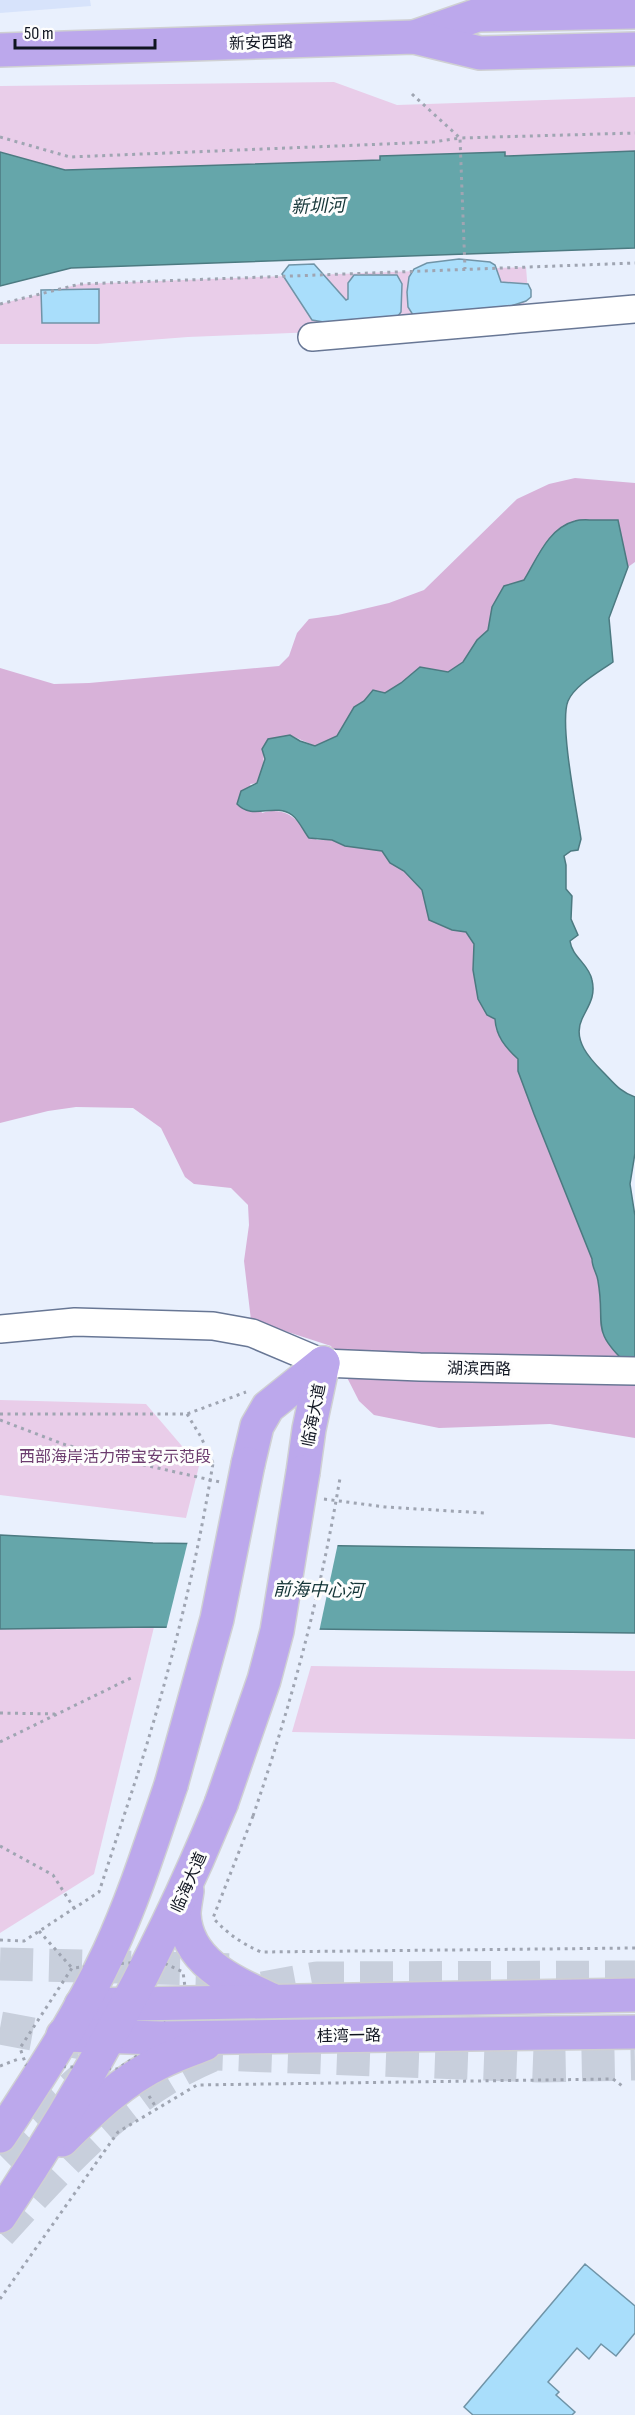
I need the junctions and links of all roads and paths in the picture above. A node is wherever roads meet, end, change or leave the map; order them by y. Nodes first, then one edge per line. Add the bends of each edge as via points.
1 (635, 12) edge
2 (527, 14) junction
3 (414, 37) junction
4 (635, 49) edge
5 (0, 50) edge
6 (528, 52) junction
7 (412, 94) dead end
8 (635, 133) edge
9 (0, 137) edge
10 (460, 138) junction
11 (635, 263) edge
12 (465, 269) junction
13 (0, 304) edge
14 (635, 309) edge
15 (312, 337) dead end
16 (0, 1329) edge
17 (323, 1363) junction
18 (635, 1371) edge
19 (0, 1414) edge
20 (340, 1478) dead end
21 (133, 1677) dead end
22 (0, 1713) edge
23 (57, 1714) junction
24 (0, 1742) edge
25 (0, 1846) edge
26 (188, 1884) junction
27 (74, 1908) junction
28 (39, 1931) junction
29 (0, 1940) edge
30 (635, 1948) edge
31 (72, 1968) dead end
32 (635, 1995) edge
33 (277, 2002) junction
34 (81, 2005) junction
35 (126, 2005) junction
36 (635, 2032) edge
37 (63, 2036) junction
38 (108, 2037) junction
39 (223, 2037) junction
40 (22, 2057) dead end
41 (0, 2066) edge
42 (625, 2088) dead end
43 (0, 2136) edge
44 (27, 2175) junction
45 (0, 2216) edge
46 (0, 2299) edge

1 - 2 main road, 新安西路
2 - 3 main road, 新安西路 via 478,15
2 - 6 main road
3 - 5 main road, 新安西路
3 - 6 main road, 新安西路 via 480,53
4 - 6 main road, 新安西路
7 - 10 path
8 - 10 path
9 - 10 path via 70,157
10 - 12 path
11 - 12 path
12 - 13 path via 80,284
14 - 15 street
16 - 17 street, 湖滨西路 via 75,1322 213,1326 252,1333
17 - 18 street, 湖滨西路
17 - 26 main road, 临海大道, bridge via 277,1631 221,1804
17 - 34 main road, 临海大道, bridge via 268,1407 257,1426 215,1628 171,1785 130,1904
19 - 27 path, bridge via 187,1414 213,1464 193,1576 138,1773 99,1892
20 - 30 path, bridge via 318,1595 283,1729 213,1918 228,1935 261,1952
21 - 23 path
22 - 23 path
23 - 24 path
25 - 27 path via 52,1875
26 - 33 main road via 184,1915 195,1950 223,1976
26 - 35 main road, 临海大道
27 - 28 path
28 - 29 path via 24,1941
28 - 31 path
32 - 33 main road, 桂湾一路
33 - 35 main road, 桂湾一路
34 - 35 main road, 桂湾一路
34 - 37 main road, 临海大道
35 - 38 main road, 临海大道
36 - 39 main road, 桂湾一路
37 - 38 main road, 桂湾一路
37 - 43 main road, 临海大道
38 - 39 main road, 桂湾一路
38 - 44 main road, 临海大道
39 - 44 main road via 136,2076 87,2115
40 - 41 path
42 - 46 path via 613,2079 197,2085 118,2132
44 - 45 main road, 临海大道

